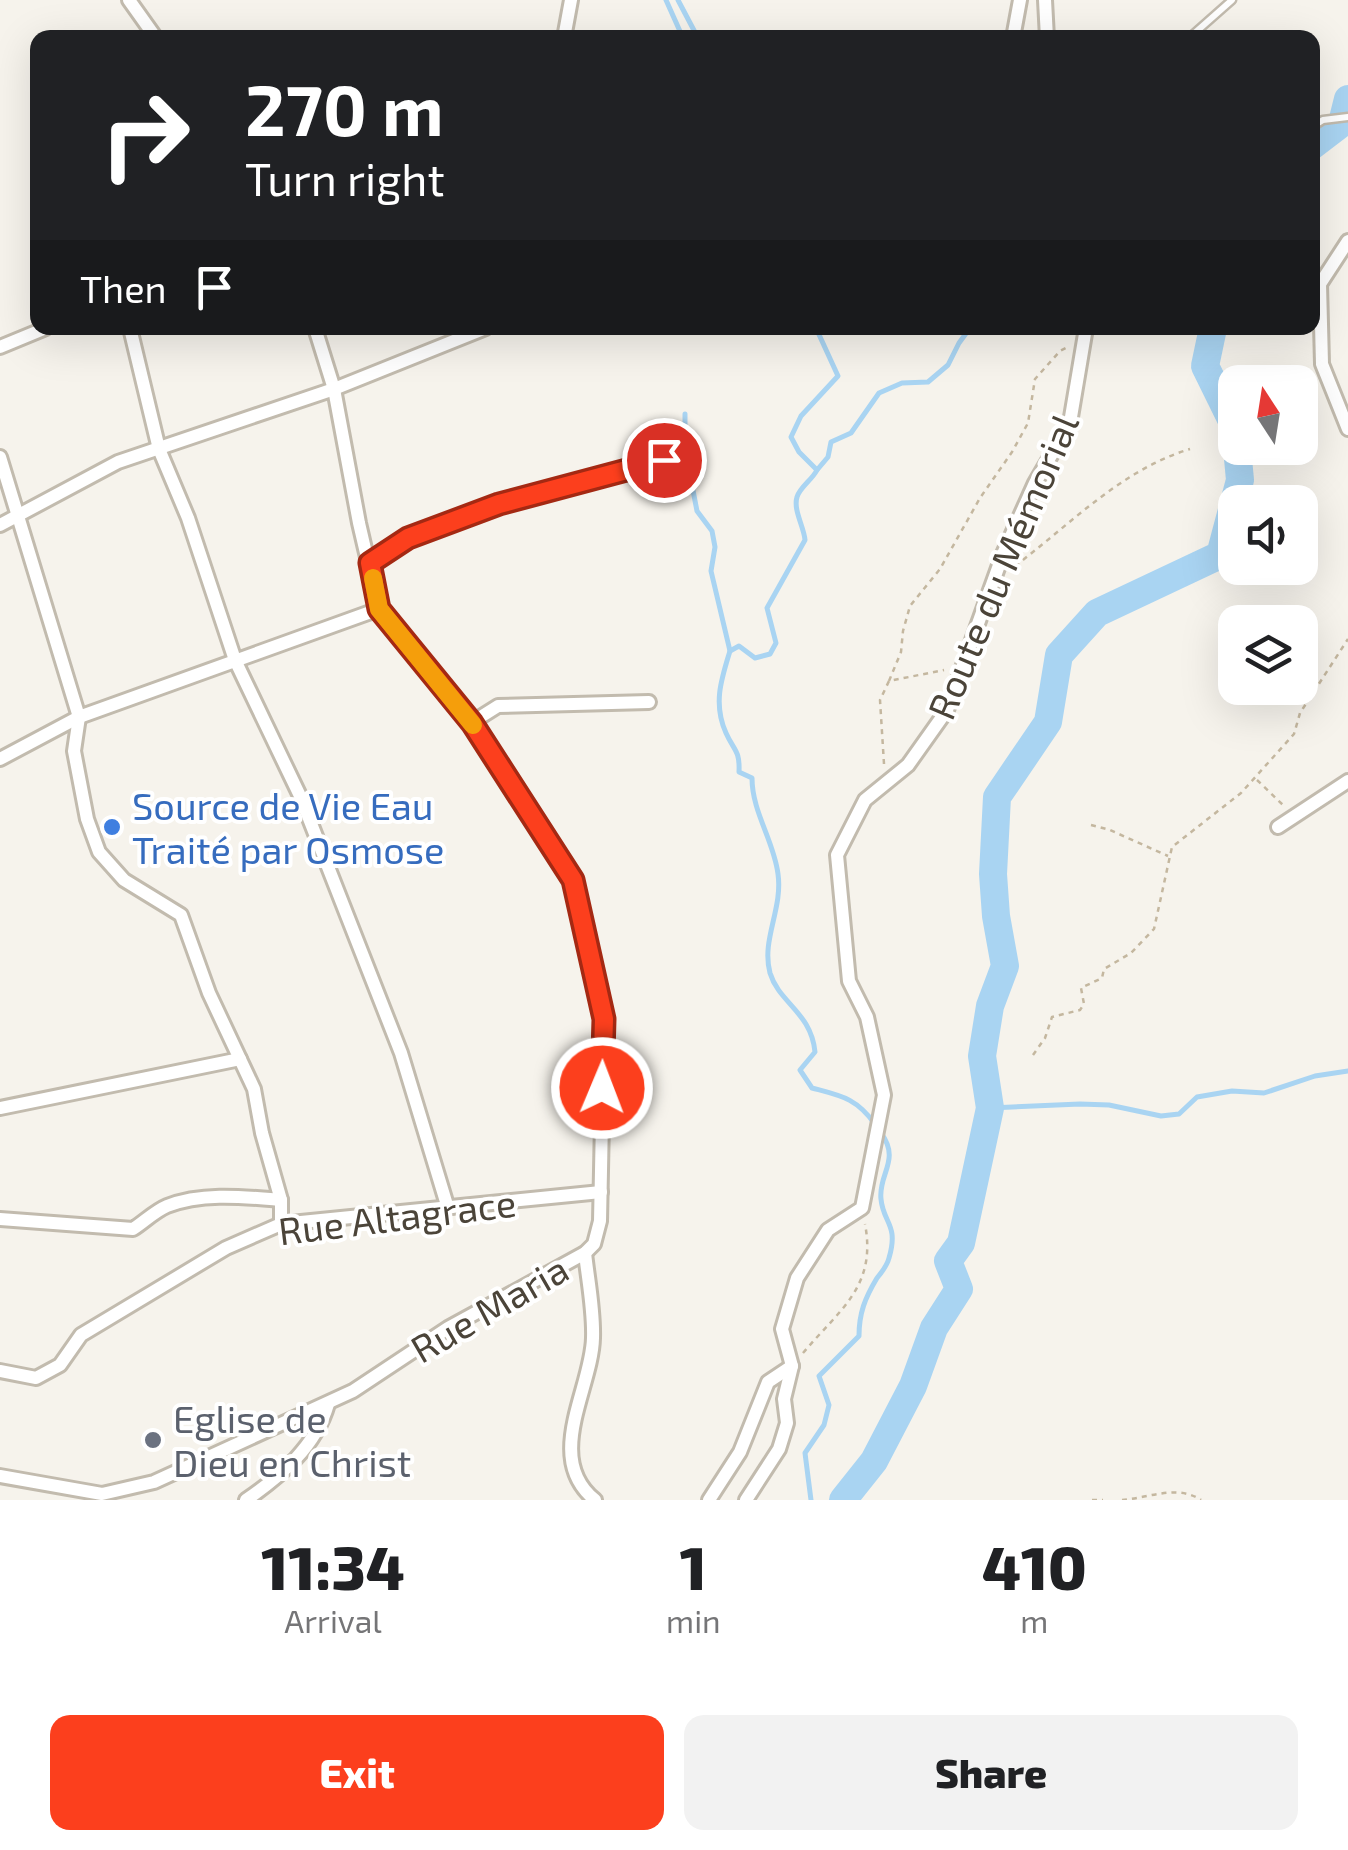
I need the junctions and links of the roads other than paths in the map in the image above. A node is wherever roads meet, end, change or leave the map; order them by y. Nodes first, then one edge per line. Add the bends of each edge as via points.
1 (129, 0) edge
2 (571, 0) edge
3 (1020, 0) edge
4 (1045, 0) edge
5 (1212, 0) edge
6 (1232, 0) edge
7 (1218, 12) junction
8 (150, 30) edge
9 (565, 30) edge
10 (1014, 30) edge
11 (1047, 30) edge
12 (1198, 30) edge
13 (1348, 117) edge
14 (1320, 122) edge
15 (1348, 241) edge
16 (30, 335) edge
17 (132, 335) edge
18 (317, 335) edge
19 (469, 335) edge
20 (1084, 335) edge
21 (0, 348) edge
22 (334, 389) junction
23 (1348, 429) edge
24 (159, 449) junction
25 (0, 456) edge
26 (664, 460) dead end
27 (17, 515) junction
28 (0, 525) edge
29 (370, 563) junction
30 (379, 609) junction
31 (235, 660) junction
32 (650, 702) dead end
33 (79, 717) junction
34 (472, 723) junction
35 (0, 759) edge
36 (1348, 781) edge
37 (1278, 827) dead end
38 (240, 1059) junction
39 (0, 1108) edge
40 (600, 1192) junction
41 (281, 1200) junction
42 (447, 1206) junction
43 (0, 1219) edge
44 (281, 1224) junction
45 (584, 1253) junction
46 (792, 1366) junction
47 (0, 1370) edge
48 (328, 1404) junction
49 (0, 1476) edge
50 (246, 1500) edge
51 (595, 1500) edge
52 (709, 1500) edge
53 (746, 1500) edge

1 - 8 street
2 - 9 street
3 - 10 street
4 - 11 street
5 - 7 lane
6 - 7 lane
7 - 12 lane
13 - 14 lane
15 - 23 street via 1320,284 1322,364
16 - 21 street
17 - 24 street
18 - 22 street
19 - 22 street
20 - 46 street, Route du Mémorial via 1070,422 1035,482 947,710 908,765 865,800 837,855 850,981 867,1017 884,1095 862,1208 828,1230 797,1278 782,1330
22 - 24 street
22 - 29 street
24 - 27 street via 118,462
24 - 31 street
25 - 27 street
26 - 29 street via 499,504 408,538
27 - 28 street
27 - 33 street
29 - 30 street
30 - 31 street
30 - 34 street, Rue Maria
31 - 33 street
31 - 42 street via 302,798 401,1053
32 - 34 street via 498,706
33 - 35 street
33 - 38 street via 74,751 99,852 124,880 181,915
34 - 40 street, Rue Maria via 573,880 604,1019
36 - 37 street
38 - 39 street
38 - 41 street via 254,1089
40 - 42 street, Rue Altagrace
40 - 45 street, Rue Maria via 594,1244
41 - 43 street via 184,1201 133,1229
41 - 44 street
42 - 44 street, Rue Altagrace
44 - 47 street, Rue Altagrace via 226,1248 81,1335 60,1366 36,1378
45 - 48 street, Rue Maria
45 - 51 street via 594,1341 573,1418 572,1460
46 - 52 street via 768,1382 740,1452
46 - 53 street via 780,1448
48 - 49 street, Rue Maria via 120,1492
48 - 50 street via 308,1446

